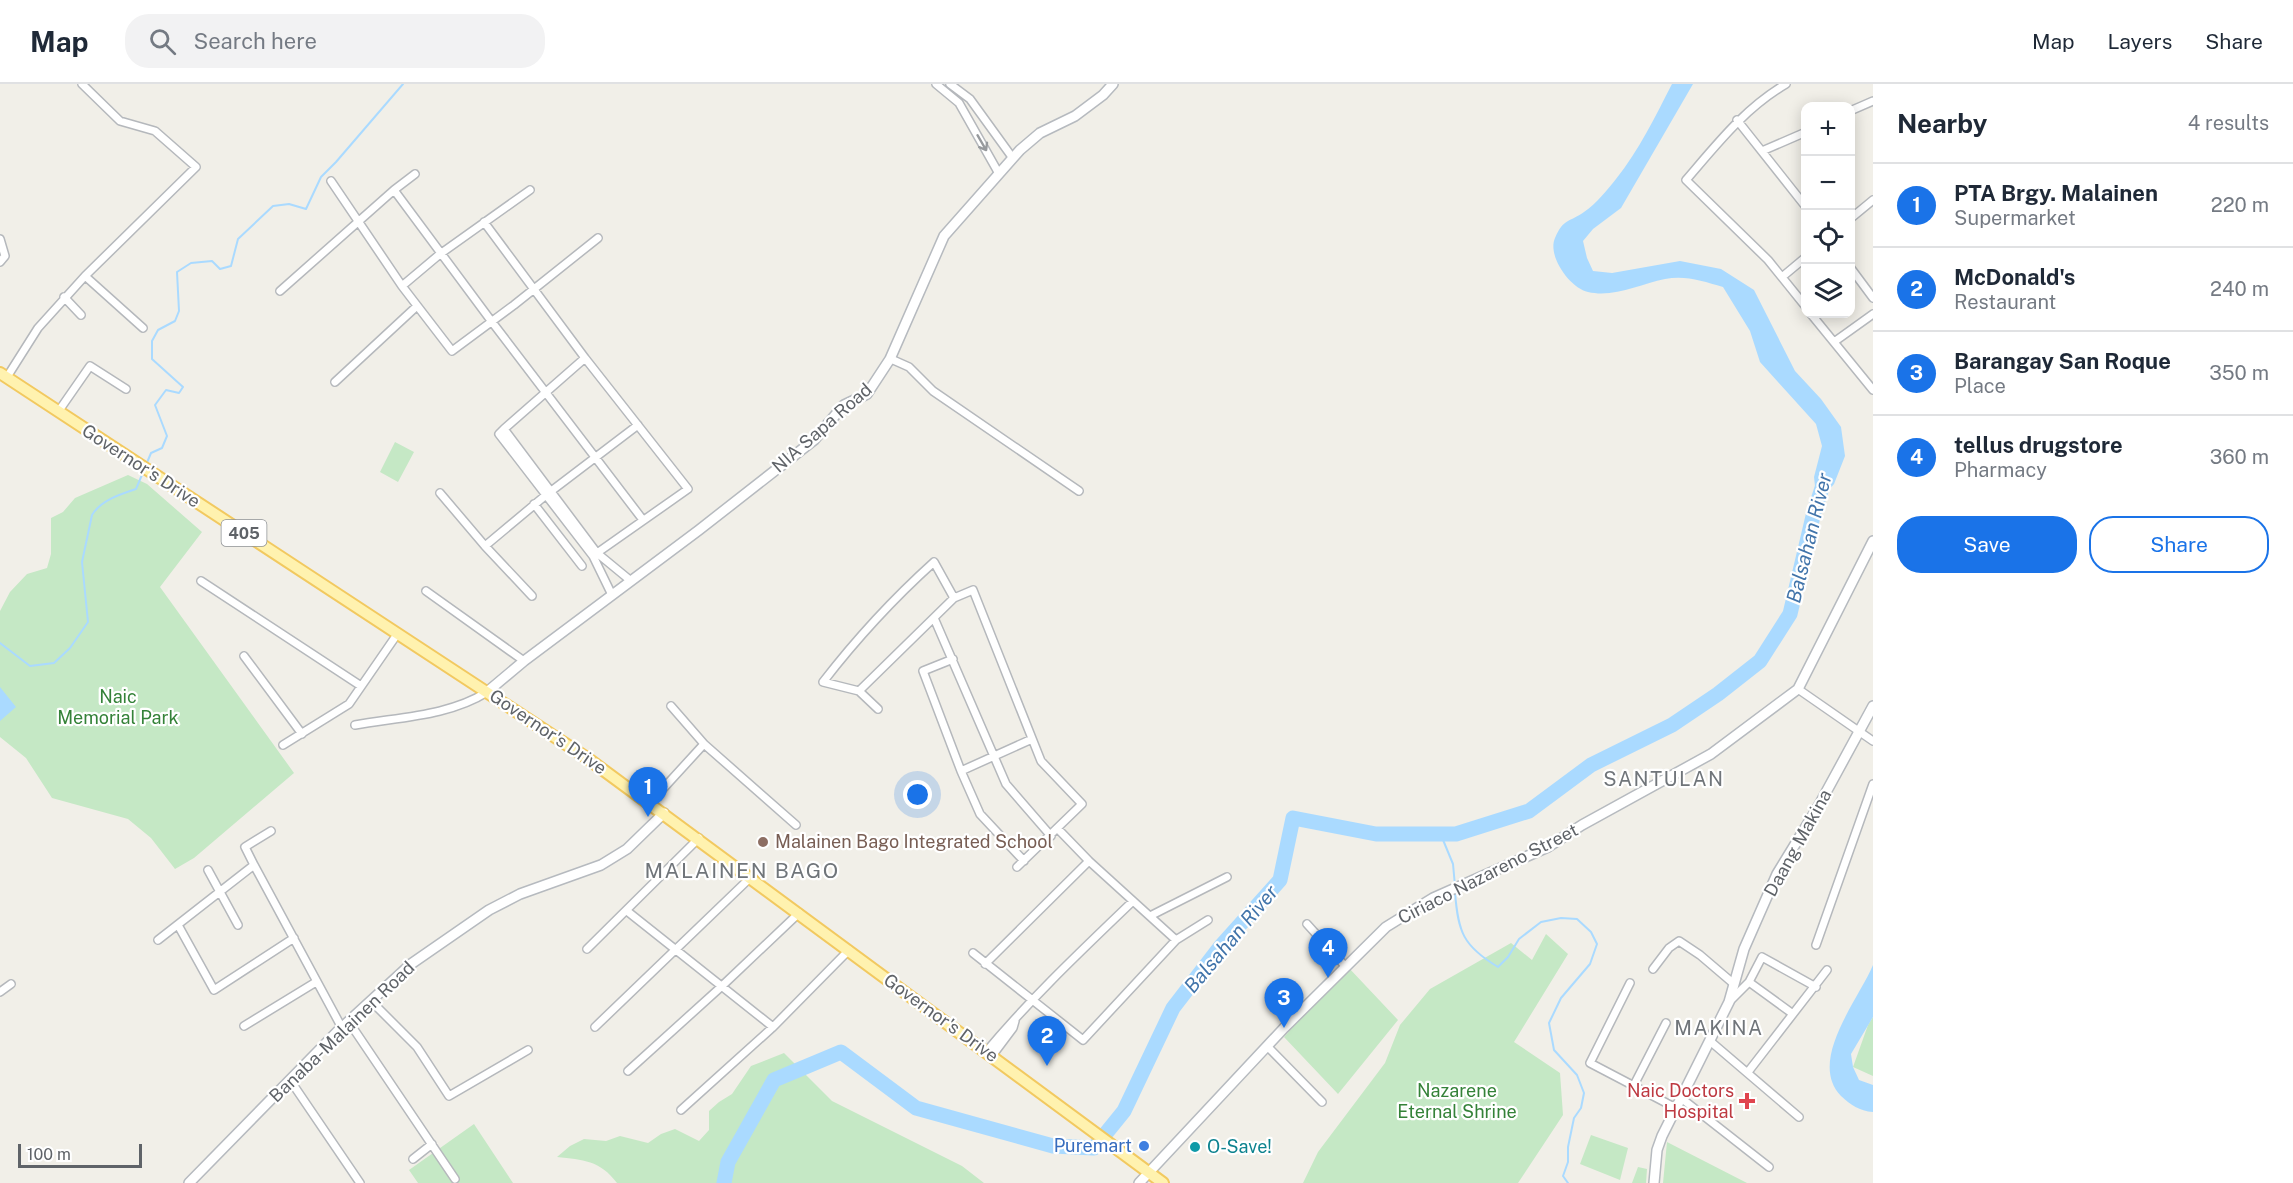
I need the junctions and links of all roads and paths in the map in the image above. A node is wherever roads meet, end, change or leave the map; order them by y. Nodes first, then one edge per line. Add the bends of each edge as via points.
1 (82, 84) edge
2 (936, 84) edge
3 (950, 84) edge
4 (1113, 84) edge
5 (1786, 84) edge
6 (1873, 101) edge
7 (975, 106) junction
8 (1855, 109) edge
9 (965, 114) junction
10 (1737, 120) junction
11 (1801, 134) edge
12 (1762, 152) junction
13 (1012, 157) junction
14 (998, 172) junction
15 (415, 174) dead end
16 (331, 181) dead end
17 (394, 190) junction
18 (530, 190) dead end
19 (1873, 200) edge
20 (1801, 201) edge
21 (1855, 216) edge
22 (360, 221) junction
23 (484, 222) junction
24 (598, 238) dead end
25 (0, 239) edge
26 (440, 254) junction
27 (1801, 261) edge
28 (0, 262) edge
29 (1855, 273) edge
30 (85, 276) junction
31 (1782, 277) junction
32 (402, 286) junction
33 (533, 290) junction
34 (280, 291) dead end
35 (64, 297) junction
36 (1873, 298) edge
37 (1801, 301) edge
38 (417, 306) junction
39 (1873, 314) edge
40 (81, 315) dead end
41 (1814, 318) edge
42 (492, 322) junction
43 (143, 328) dead end
44 (1834, 342) junction
45 (585, 358) junction
46 (891, 358) junction
47 (3, 375) edge
48 (334, 382) dead end
49 (126, 389) dead end
50 (1873, 390) edge
51 (545, 393) junction
52 (58, 412) junction
53 (638, 425) junction
54 (596, 458) junction
55 (1079, 491) dead end
56 (440, 493) dead end
57 (548, 493) junction
58 (534, 504) junction
59 (643, 520) junction
60 (1873, 541) edge
61 (485, 546) junction
62 (595, 555) junction
63 (582, 566) dead end
64 (201, 581) dead end
65 (630, 581) junction
66 (426, 591) dead end
67 (612, 595) junction
68 (532, 596) dead end
69 (954, 598) junction
70 (934, 618) junction
71 (398, 633) junction
72 (244, 656) dead end
73 (953, 659) junction
74 (524, 661) junction
75 (361, 686) junction
76 (1798, 689) junction
77 (859, 691) junction
78 (487, 692) junction
79 (671, 706) dead end
80 (1873, 706) edge
81 (878, 709) dead end
82 (355, 725) dead end
83 (1860, 731) junction
84 (302, 734) junction
85 (1032, 739) junction
86 (1873, 741) edge
87 (283, 745) dead end
88 (705, 745) junction
89 (993, 756) junction
90 (961, 771) junction
91 (1873, 784) edge
92 (650, 803) junction
93 (664, 813) junction
94 (796, 825) dead end
95 (1058, 829) junction
96 (271, 831) dead end
97 (1051, 836) junction
98 (699, 838) junction
99 (1024, 861) junction
100 (1089, 861) junction
101 (254, 865) junction
102 (1017, 867) dead end
103 (208, 870) dead end
104 (751, 877) junction
105 (1227, 877) dead end
106 (221, 892) junction
107 (1133, 901) junction
108 (627, 911) junction
109 (799, 913) junction
110 (1150, 916) junction
111 (1208, 920) dead end
112 (1307, 924) dead end
113 (178, 925) junction
114 (238, 925) dead end
115 (294, 938) junction
116 (158, 940) dead end
117 (1176, 940) junction
118 (1816, 945) dead end
119 (587, 949) dead end
120 (676, 950) junction
121 (849, 950) junction
122 (973, 952) dead end
123 (985, 964) junction
124 (1346, 966) junction
125 (1653, 969) dead end
126 (1827, 970) dead end
127 (316, 982) junction
128 (1749, 982) junction
129 (1630, 983) dead end
130 (11, 984) dead end
131 (1734, 984) junction
132 (722, 986) junction
133 (1816, 987) junction
134 (0, 992) edge
135 (1032, 999) junction
136 (372, 1002) junction
137 (1729, 1002) junction
138 (1793, 1014) junction
139 (1666, 1023) dead end
140 (345, 1025) junction
141 (244, 1026) dead end
142 (595, 1027) dead end
143 (773, 1027) junction
144 (1710, 1041) junction
145 (1267, 1046) junction
146 (528, 1050) dead end
147 (992, 1050) junction
148 (628, 1071) dead end
149 (1748, 1072) junction
150 (290, 1080) junction
151 (1634, 1085) junction
152 (1681, 1098) junction
153 (1322, 1102) dead end
154 (1676, 1108) junction
155 (681, 1110) dead end
156 (1799, 1117) dead end
157 (432, 1144) junction
158 (413, 1159) dead end
159 (1769, 1167) dead end
160 (1148, 1172) junction
161 (456, 1179) dead end
162 (189, 1183) edge
163 (360, 1183) edge
164 (1139, 1183) edge
165 (1163, 1183) edge
166 (1654, 1183) edge

1 - 30 street via 120,121 155,131 196,167
2 - 9 street via 959,103
3 - 7 street
4 - 13 street, NIA Sapa Road via 1076,116 1040,133
5 - 10 street via 1763,97
6 - 8 street
7 - 9 street
7 - 13 street
9 -> 14 street
10 - 12 street
10 - 31 street via 1686,180
11 - 12 street
12 - 20 street
13 - 14 street, NIA Sapa Road
14 - 46 street, NIA Sapa Road via 944,236
15 - 17 street
16 - 22 street
17 - 22 street
17 - 26 street
18 - 23 street
19 - 21 street
22 - 32 street
22 - 34 street
23 - 26 street
23 - 33 street
24 - 33 street
25 - 28 street via 5,256
26 - 32 street
26 - 42 street
27 - 31 street
29 - 36 street
30 - 35 street
30 - 43 street
31 - 37 street
32 - 38 street
33 - 42 street
33 - 45 street
35 - 40 street
35 - 47 street
38 - 42 street via 452,351
38 - 48 street
39 - 44 street
41 - 44 street
42 - 51 street
44 - 50 street
45 - 51 street
45 - 53 street
46 - 55 street via 909,367 933,392
46 - 65 street, NIA Sapa Road via 867,394 844,405 814,440
47 - 52 main road, Governor's Drive / 405
49 - 52 street via 90,366
51 - 54 street
51 - 57 street via 499,434
52 - 71 main road, Governor's Drive / 405
53 - 54 street
53 - 59 street via 688,489
54 - 57 street
54 - 59 street
56 - 61 street
57 - 58 street
57 - 62 street
58 - 61 street
58 - 63 street
59 - 62 street
60 - 76 street, Ciriaco Nazareno Street
61 - 68 street
62 - 65 street
62 - 67 street
64 - 75 street
65 - 67 street, NIA Sapa Road
66 - 74 street
67 - 74 street, NIA Sapa Road
69 - 70 street
69 - 77 street via 934,562 855,641 824,682
69 - 85 street via 973,590
70 - 73 street
70 - 77 street
71 - 75 street
71 - 78 main road, Governor's Drive / 405
72 - 84 street
73 - 89 street
73 - 90 street via 923,671
74 - 78 street, NIA Sapa Road
75 - 84 street via 349,704
76 - 83 street
76 - 124 street, Ciriaco Nazareno Street via 1711,754 1548,847 1412,910 1386,927
77 - 81 street
78 - 82 street via 472,701 426,714
78 - 92 main road, Governor's Drive / 405
79 - 88 street
80 - 83 street, Daang Makina
83 - 86 street
83 - 131 street, Daang Makina via 1777,874 1744,949
84 - 87 street
85 - 89 street
85 - 95 street via 1041,761 1082,804
88 - 92 street
88 - 94 street
89 - 90 street
89 - 97 street via 1006,784
90 - 99 street via 980,814
91 - 118 street
92 - 93 main road, Governor's Drive / 405
93 - 98 main road, Governor's Drive / 405
93 - 136 street, Banaba-Malainen Road via 627,849 601,865 520,894 489,910 411,964
95 - 97 street
95 - 100 street
96 - 101 street via 245,847
97 - 99 street
98 - 104 main road, Governor's Drive / 405
98 - 108 street
99 - 102 street
100 - 107 street
100 - 123 street
101 - 106 street
101 - 115 street
103 - 106 street
104 - 109 main road, Governor's Drive / 405
104 - 120 street
105 - 110 street
106 - 113 street
106 - 114 street
107 - 110 street
107 - 135 street
108 - 119 street
108 - 120 street
109 - 121 main road, Governor's Drive / 405
109 - 132 street
110 - 117 street
111 - 117 street
112 - 124 street
113 - 115 street via 214,990
113 - 116 street
115 - 127 street
117 - 135 street via 1083,1040
120 - 132 street
120 - 142 street
121 - 143 street
121 - 147 main road, Governor's Drive / 405
122 - 123 street
123 - 135 street
124 - 145 street, Ciriaco Nazareno Street
125 - 131 street via 1679,941
126 - 133 street
127 - 140 street
127 - 141 street
128 - 133 street via 1762,957
128 - 137 street
128 - 138 street
129 - 151 street via 1590,1063
130 - 134 street
131 - 137 street, Daang Makina
132 - 143 street
132 - 148 street
133 - 138 street
135 - 147 street
136 - 140 street, Banaba-Malainen Road
136 - 146 street via 417,1047 449,1096
137 - 144 street, Daang Makina
138 - 149 street
139 - 151 street
140 - 150 street, Banaba-Malainen Road
140 - 157 street
143 - 155 street
144 - 149 street
144 - 152 street, Daang Makina
145 - 153 street
145 - 160 street, Ciriaco Nazareno Street
147 - 160 main road, Governor's Drive / 405
149 - 156 street
150 - 162 street, Banaba-Malainen Road
150 - 163 street
151 - 154 street
152 - 154 street, Daang Makina
152 - 159 street
154 - 166 street, Daang Makina via 1657,1150
157 - 158 street
157 - 161 street
160 - 164 street, Ciriaco Nazareno Street
160 - 165 main road, Governor's Drive

